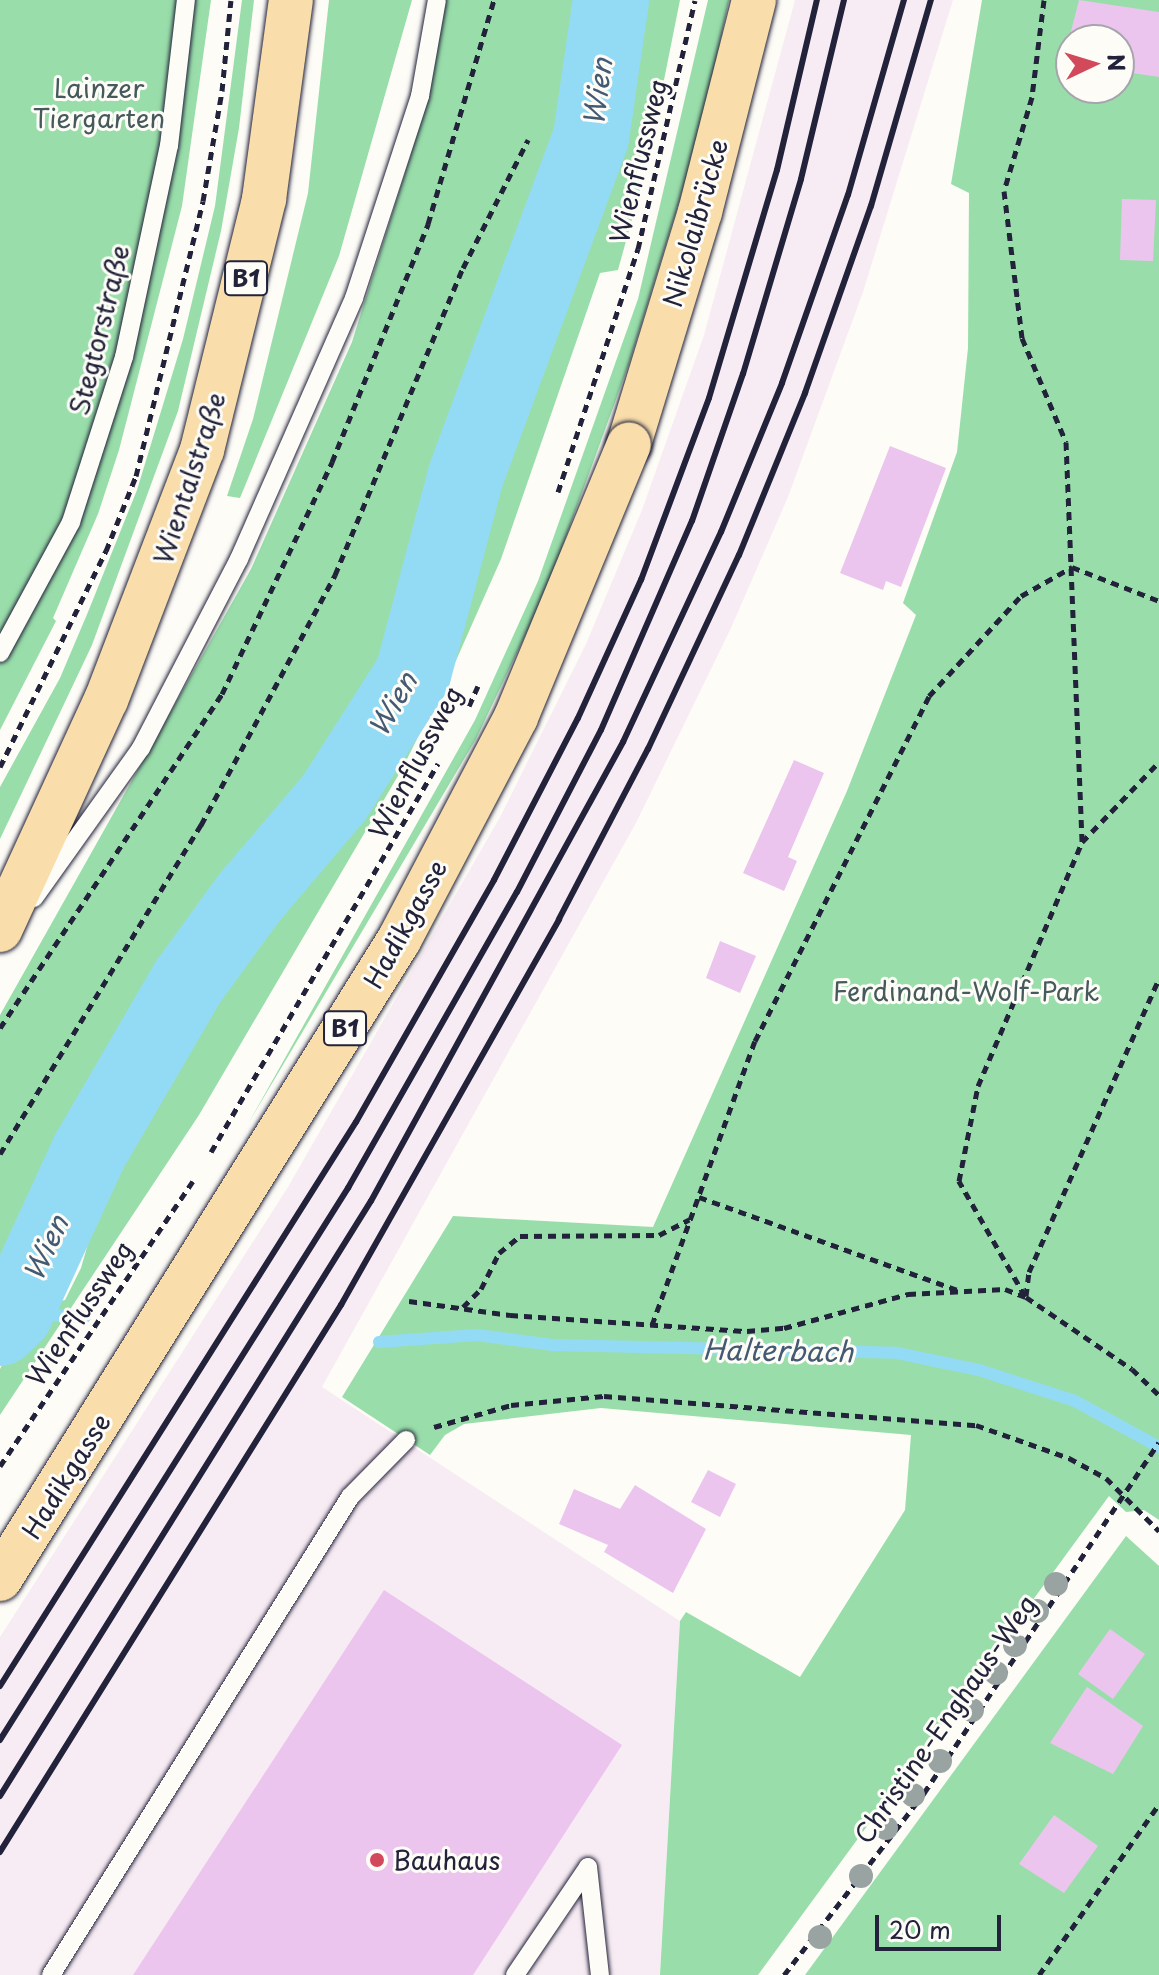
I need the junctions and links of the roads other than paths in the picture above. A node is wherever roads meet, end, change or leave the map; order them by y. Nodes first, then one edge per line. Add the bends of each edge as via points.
1 (186, 0) edge
2 (291, 0) edge
3 (437, 0) edge
4 (754, 0) edge
5 (629, 444) joint
6 (0, 653) edge
7 (0, 930) edge
8 (0, 946) edge
9 (406, 1440) road end
10 (0, 1579) edge
11 (51, 1975) edge
12 (515, 1975) edge
13 (600, 1975) edge

1 - 6 lane, Stegtorstraße via 169,146 124,357 71,522
2 - 7 main road, Wientalstraße / B1 via 264,199 202,450 106,700
3 - 8 lane via 420,96 354,298 239,559 141,748
4 - 5 main road, Nikolaibrücke / B1 via 700,212
5 - 10 main road, Hadikgasse / B1, bridge via 516,717 399,940
9 - 11 lane via 350,1497
12 - 13 lane via 588,1867

